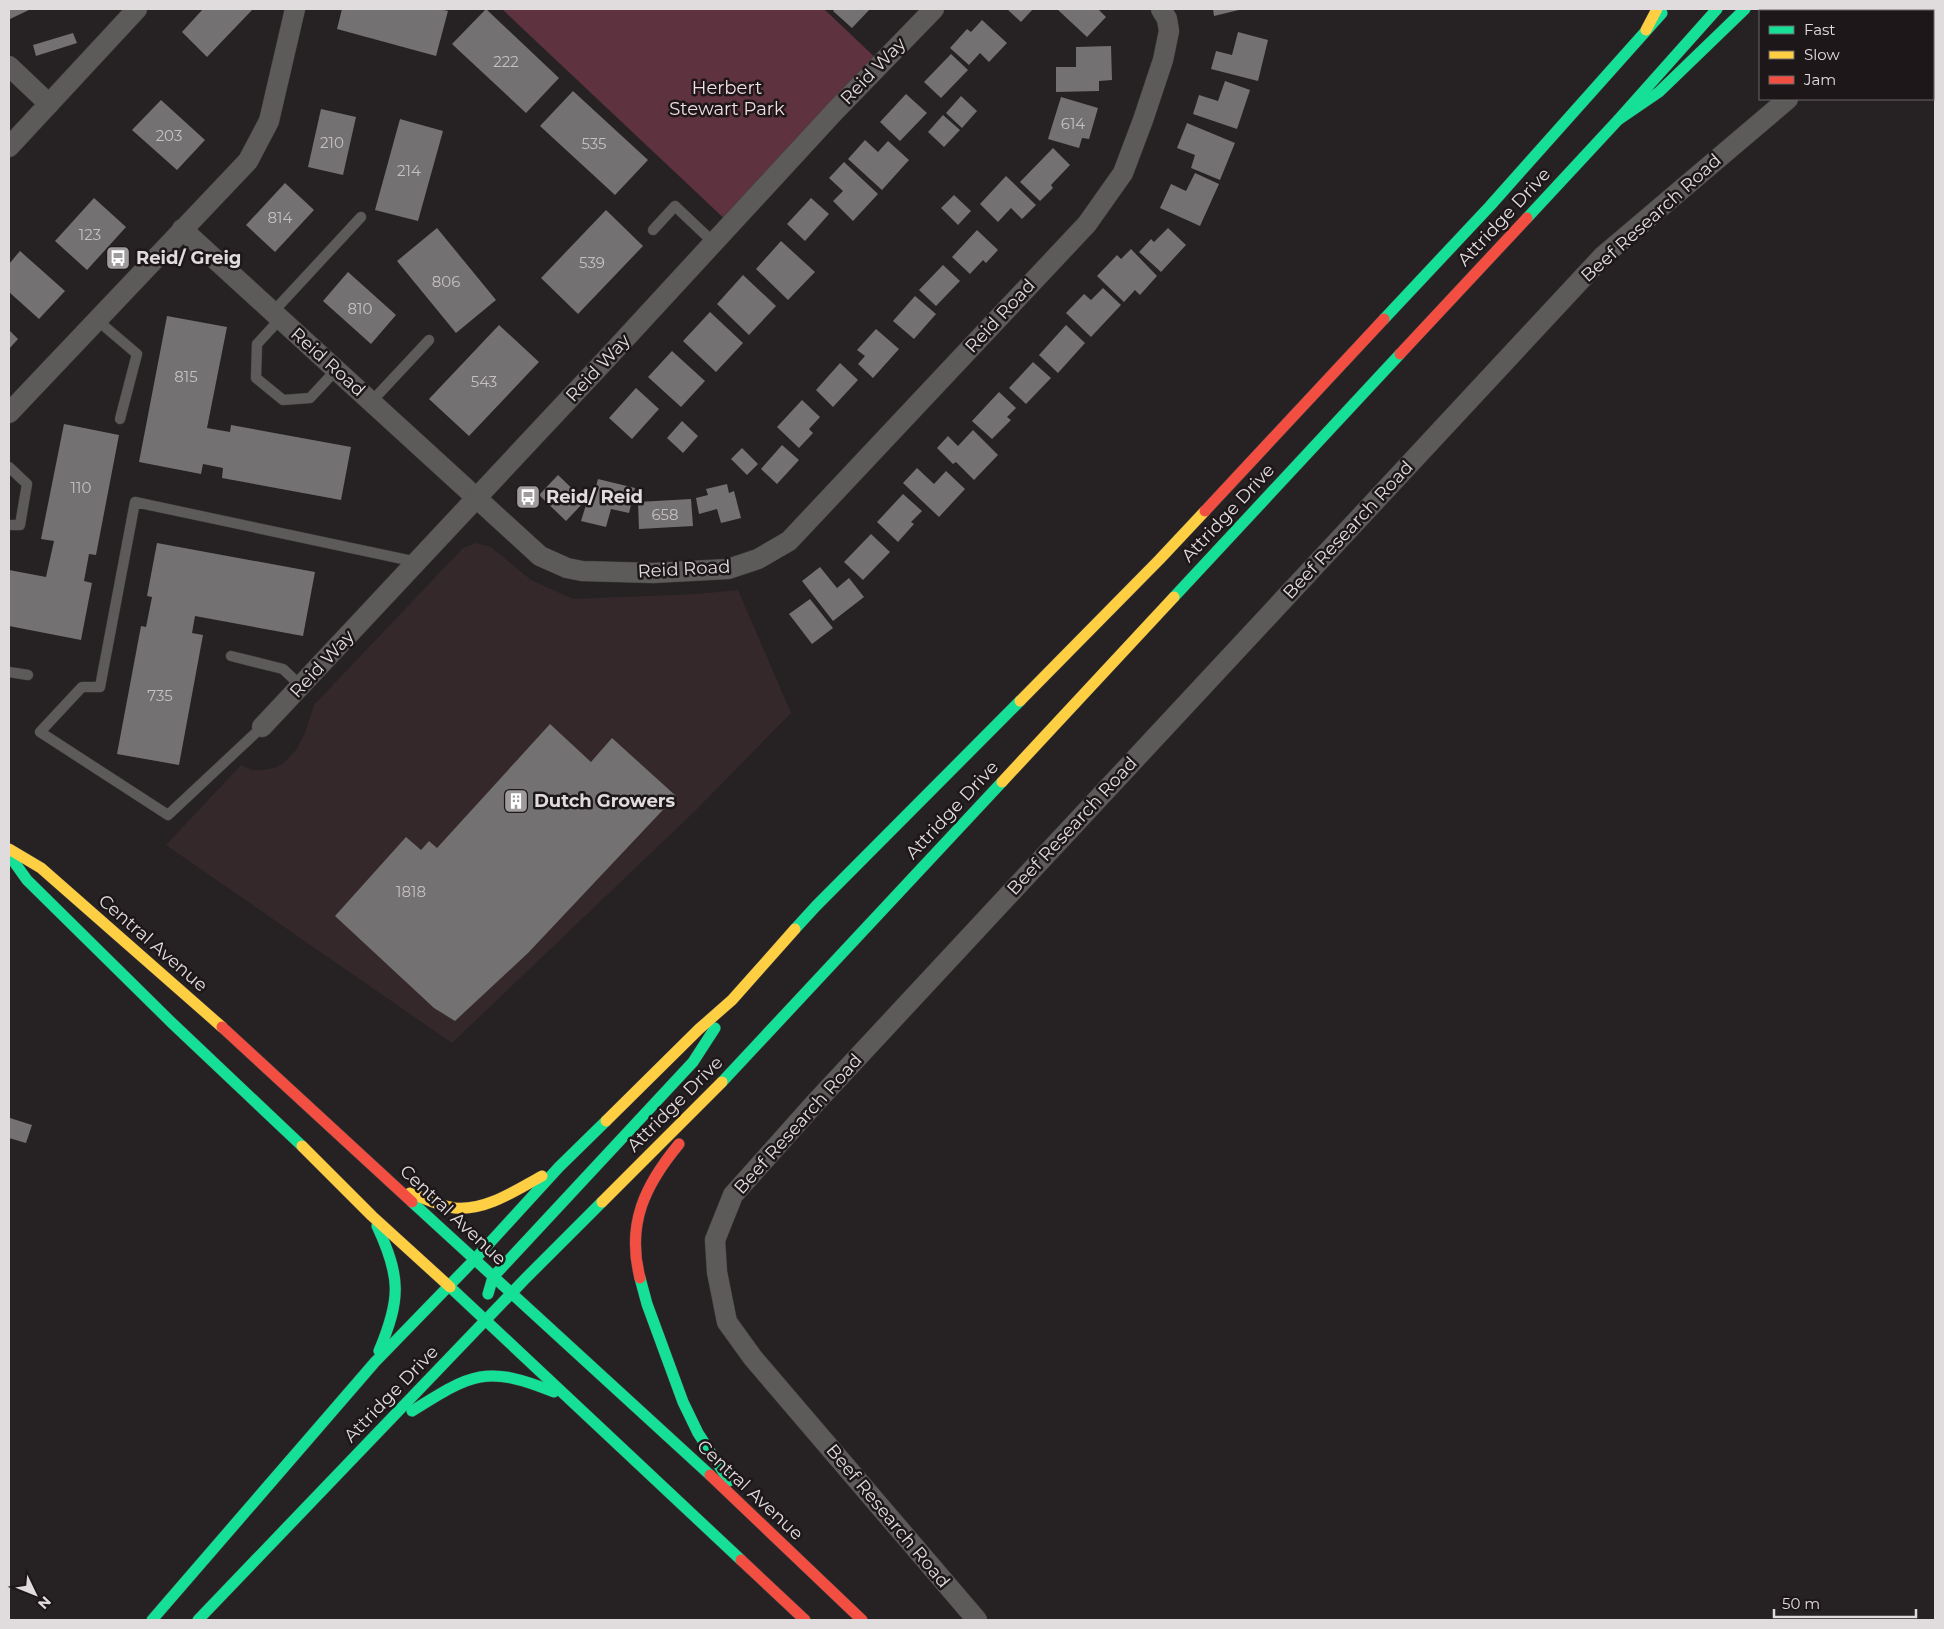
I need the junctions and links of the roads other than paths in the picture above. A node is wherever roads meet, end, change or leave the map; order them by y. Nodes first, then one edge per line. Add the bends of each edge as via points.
1 (137, 9) edge
2 (295, 9) edge
3 (934, 9) edge
4 (1161, 9) edge
5 (1657, 9) edge
6 (1666, 9) edge
7 (1717, 9) edge
8 (1745, 9) edge
9 (1646, 30) junction
10 (9, 66) edge
11 (1787, 100) edge
12 (49, 104) junction
13 (1618, 120) junction
14 (9, 147) edge
15 (362, 217) dead end
16 (182, 229) junction
17 (653, 230) dead end
18 (713, 242) junction
19 (276, 315) junction
20 (97, 320) junction
21 (429, 340) dead end
22 (336, 370) junction
23 (372, 401) junction
24 (9, 413) edge
25 (120, 419) dead end
26 (9, 467) edge
27 (475, 498) junction
28 (9, 525) edge
29 (417, 562) junction
30 (231, 656) dead end
31 (9, 672) edge
32 (28, 675) dead end
33 (301, 686) junction
34 (262, 728) joint
35 (9, 849) edge
36 (9, 854) edge
37 (732, 1000) junction
38 (732, 1072) junction
39 (559, 1167) junction
40 (398, 1188) junction
41 (372, 1216) junction
42 (475, 1259) junction
43 (493, 1277) junction
44 (449, 1286) junction
45 (511, 1294) junction
46 (486, 1321) junction
47 (375, 1362) junction
48 (571, 1400) junction
49 (380, 1431) junction
50 (741, 1504) junction
51 (152, 1620) edge
52 (198, 1620) edge
53 (804, 1620) edge
54 (862, 1620) edge
55 (977, 1620) edge

1 - 12 street
2 - 16 street via 269,121 261,137 248,161
3 - 18 street, Reid Way
4 - 27 street, Reid Road via 1169,31 1163,60 1123,173 1087,224 789,541 758,560 728,569 653,573 582,571 540,556
5 - 9 main road
6 - 9 main road, Attridge Drive
7 - 13 main road, Attridge Drive
8 - 13 main road via 1659,92
9 - 37 main road, Attridge Drive via 1490,206 1160,560 816,906
10 - 12 street
11 - 55 street, Beef Research Road via 1603,256 830,1087 733,1196 715,1240 717,1272 727,1322
12 - 14 street
13 - 38 main road, Attridge Drive
15 - 19 lane
16 - 19 street, Reid Road
16 - 20 street
17 - 18 lane via 675,206
18 - 27 street, Reid Way
19 - 22 street, Reid Road
19 - 22 lane via 257,344 256,378 283,400 310,398
20 - 24 street
20 - 25 lane via 136,354
21 - 23 lane
22 - 23 street, Reid Road
23 - 27 street, Reid Road
26 - 28 lane via 27,484 20,525
27 - 29 street, Reid Way
29 - 33 street, Reid Way
29 - 34 lane via 135,502 100,687 82,687 40,732 168,815
30 - 33 lane via 283,669
31 - 32 lane
33 - 34 street, Reid Way
35 - 40 main road, Central Avenue via 41,868
36 - 41 main road via 27,880
37 - 39 main road, Attridge Drive
37 - 43 main road via 694,1062
38 - 45 main road, Attridge Drive
38 - 50 main road via 660,1167 643,1199 635,1246 642,1290 683,1402 698,1434
39 - 40 main road via 505,1195 464,1208 454,1208
39 - 42 main road, Attridge Drive
40 - 42 main road, Central Avenue
41 - 44 main road
41 - 47 main road via 393,1262 397,1286 395,1308
42 - 43 main road, Central Avenue
42 - 44 main road, Attridge Drive
43 - 45 main road, Central Avenue
43 - 46 main road via 487,1298
44 - 46 main road
44 - 47 main road, Attridge Drive
45 - 46 main road, Attridge Drive
45 - 50 main road, Central Avenue
46 - 48 main road
46 - 49 main road, Attridge Drive
47 - 51 main road, Attridge Drive
48 - 49 main road via 514,1376 476,1376 457,1383
48 - 53 main road
49 - 52 main road, Attridge Drive
50 - 54 main road, Central Avenue

